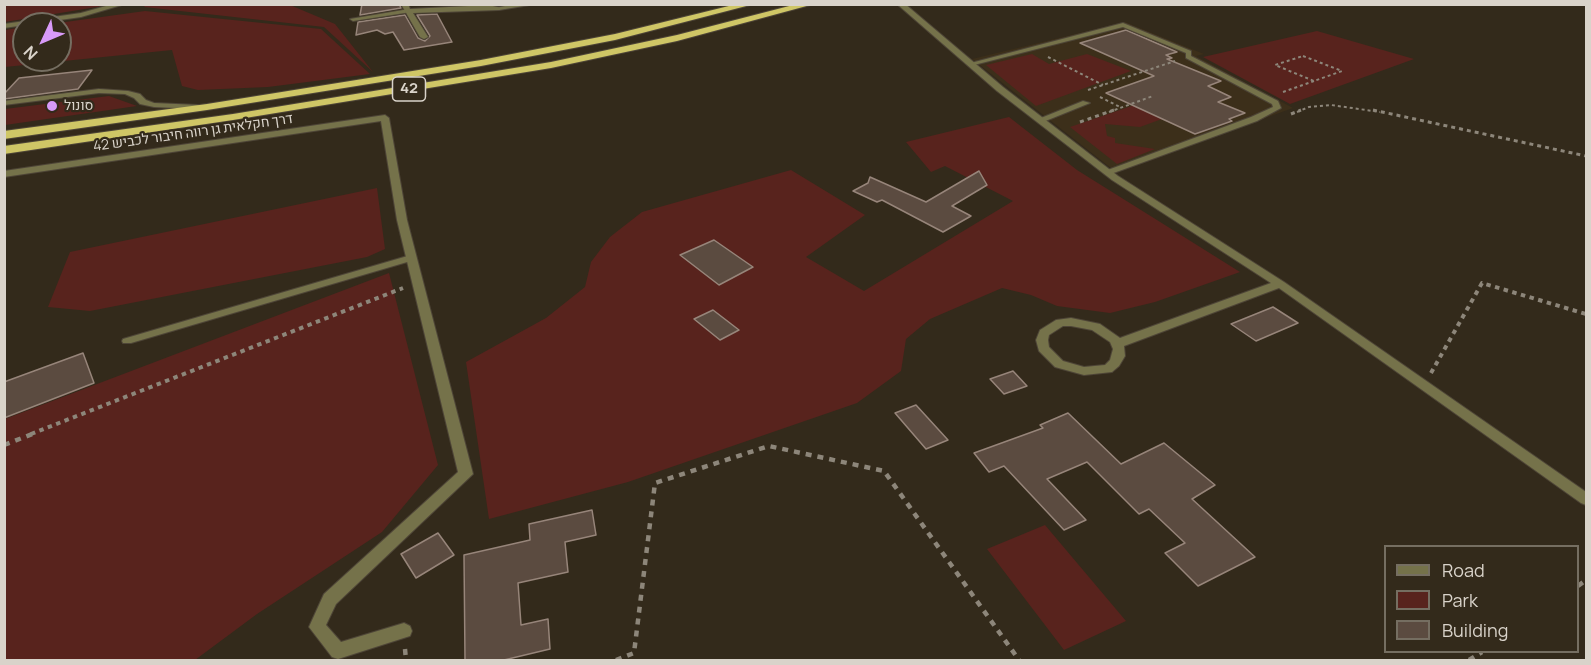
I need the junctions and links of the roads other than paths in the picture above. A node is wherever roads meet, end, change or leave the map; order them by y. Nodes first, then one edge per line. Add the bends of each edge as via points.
1 (122, 4) edge
2 (533, 4) edge
3 (750, 4) edge
4 (810, 4) edge
5 (900, 4) edge
6 (406, 8) edge
7 (499, 8) joint
8 (353, 19) dead end
9 (4, 26) edge
10 (424, 37) dead end
11 (970, 64) junction
12 (4, 103) edge
13 (1086, 103) dead end
14 (207, 107) junction
15 (1040, 120) junction
16 (4, 135) edge
17 (4, 150) edge
18 (1108, 173) junction
19 (4, 174) edge
20 (411, 258) junction
21 (1280, 284) junction
22 (127, 341) dead end
23 (1117, 344) junction
24 (1587, 499) edge
25 (404, 631) dead end

1 - 9 street via 81,15
2 - 7 lane
3 - 14 highway, 42 via 615,37 481,63
4 - 17 highway, 42 via 551,65
5 - 11 street
6 - 7 street
6 - 8 lane
6 - 10 street
11 - 15 street
11 - 18 lane via 1123,25 1189,52 1188,57 1277,108
12 - 14 lane via 99,91 126,92 154,105
13 - 15 lane
14 - 16 highway, 42
15 - 18 street
18 - 21 street
19 - 20 street, דרך חקלאית גן רווה חיבור לכביש 42 via 385,118
20 - 22 lane
20 - 25 street via 466,474 330,599 317,627 338,651
21 - 23 street
21 - 24 street
23 - 23 street via 1096,327 1071,322 1050,327 1042,340 1043,348 1059,363 1084,371 1108,369 1119,357

